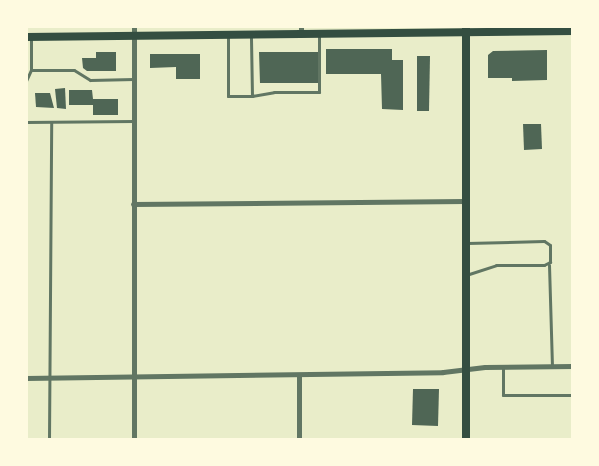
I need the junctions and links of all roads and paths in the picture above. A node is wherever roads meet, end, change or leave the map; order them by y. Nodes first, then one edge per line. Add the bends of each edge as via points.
1 (134, 26) edge
2 (466, 29) edge
3 (560, 29) edge
4 (301, 30) edge
5 (384, 30) edge
6 (573, 31) edge
7 (319, 34) junction
8 (228, 35) junction
9 (252, 35) junction
10 (134, 36) junction
11 (29, 37) edge
12 (31, 70) junction
13 (134, 79) junction
14 (26, 81) edge
15 (252, 96) junction
16 (134, 121) junction
17 (26, 122) edge
18 (51, 122) junction
19 (466, 201) junction
20 (133, 204) junction
21 (466, 244) junction
22 (546, 265) junction
23 (466, 276) junction
24 (503, 366) junction
25 (552, 366) junction
26 (573, 366) edge
27 (466, 370) junction
28 (299, 375) junction
29 (50, 377) junction
30 (134, 377) junction
31 (26, 378) edge
32 (573, 395) edge
33 (49, 440) edge
34 (134, 440) edge
35 (299, 440) edge
36 (466, 440) edge

1 - 10 street
2 - 3 main road
2 - 5 main road
2 - 19 main road
3 - 6 main road
4 - 7 main road
4 - 9 main road
5 - 7 main road
7 - 15 lane via 319,92 274,92
8 - 9 main road
8 - 10 main road
8 - 15 lane via 228,96
9 - 15 lane
10 - 11 main road
10 - 13 street
11 - 12 lane
12 - 13 lane via 74,70 90,80
12 - 14 lane
13 - 16 street
16 - 18 lane
16 - 20 street
17 - 18 lane
18 - 29 lane
19 - 20 street
19 - 21 main road
20 - 30 street
21 - 22 lane via 544,241 550,245
21 - 23 main road
22 - 23 lane via 496,265
22 - 25 lane
23 - 27 main road
24 - 25 street
24 - 27 street
24 - 32 lane via 503,395
25 - 26 street
27 - 28 street
27 - 36 main road
28 - 30 street
28 - 35 street
29 - 30 street
29 - 31 street
29 - 33 lane
30 - 34 street

